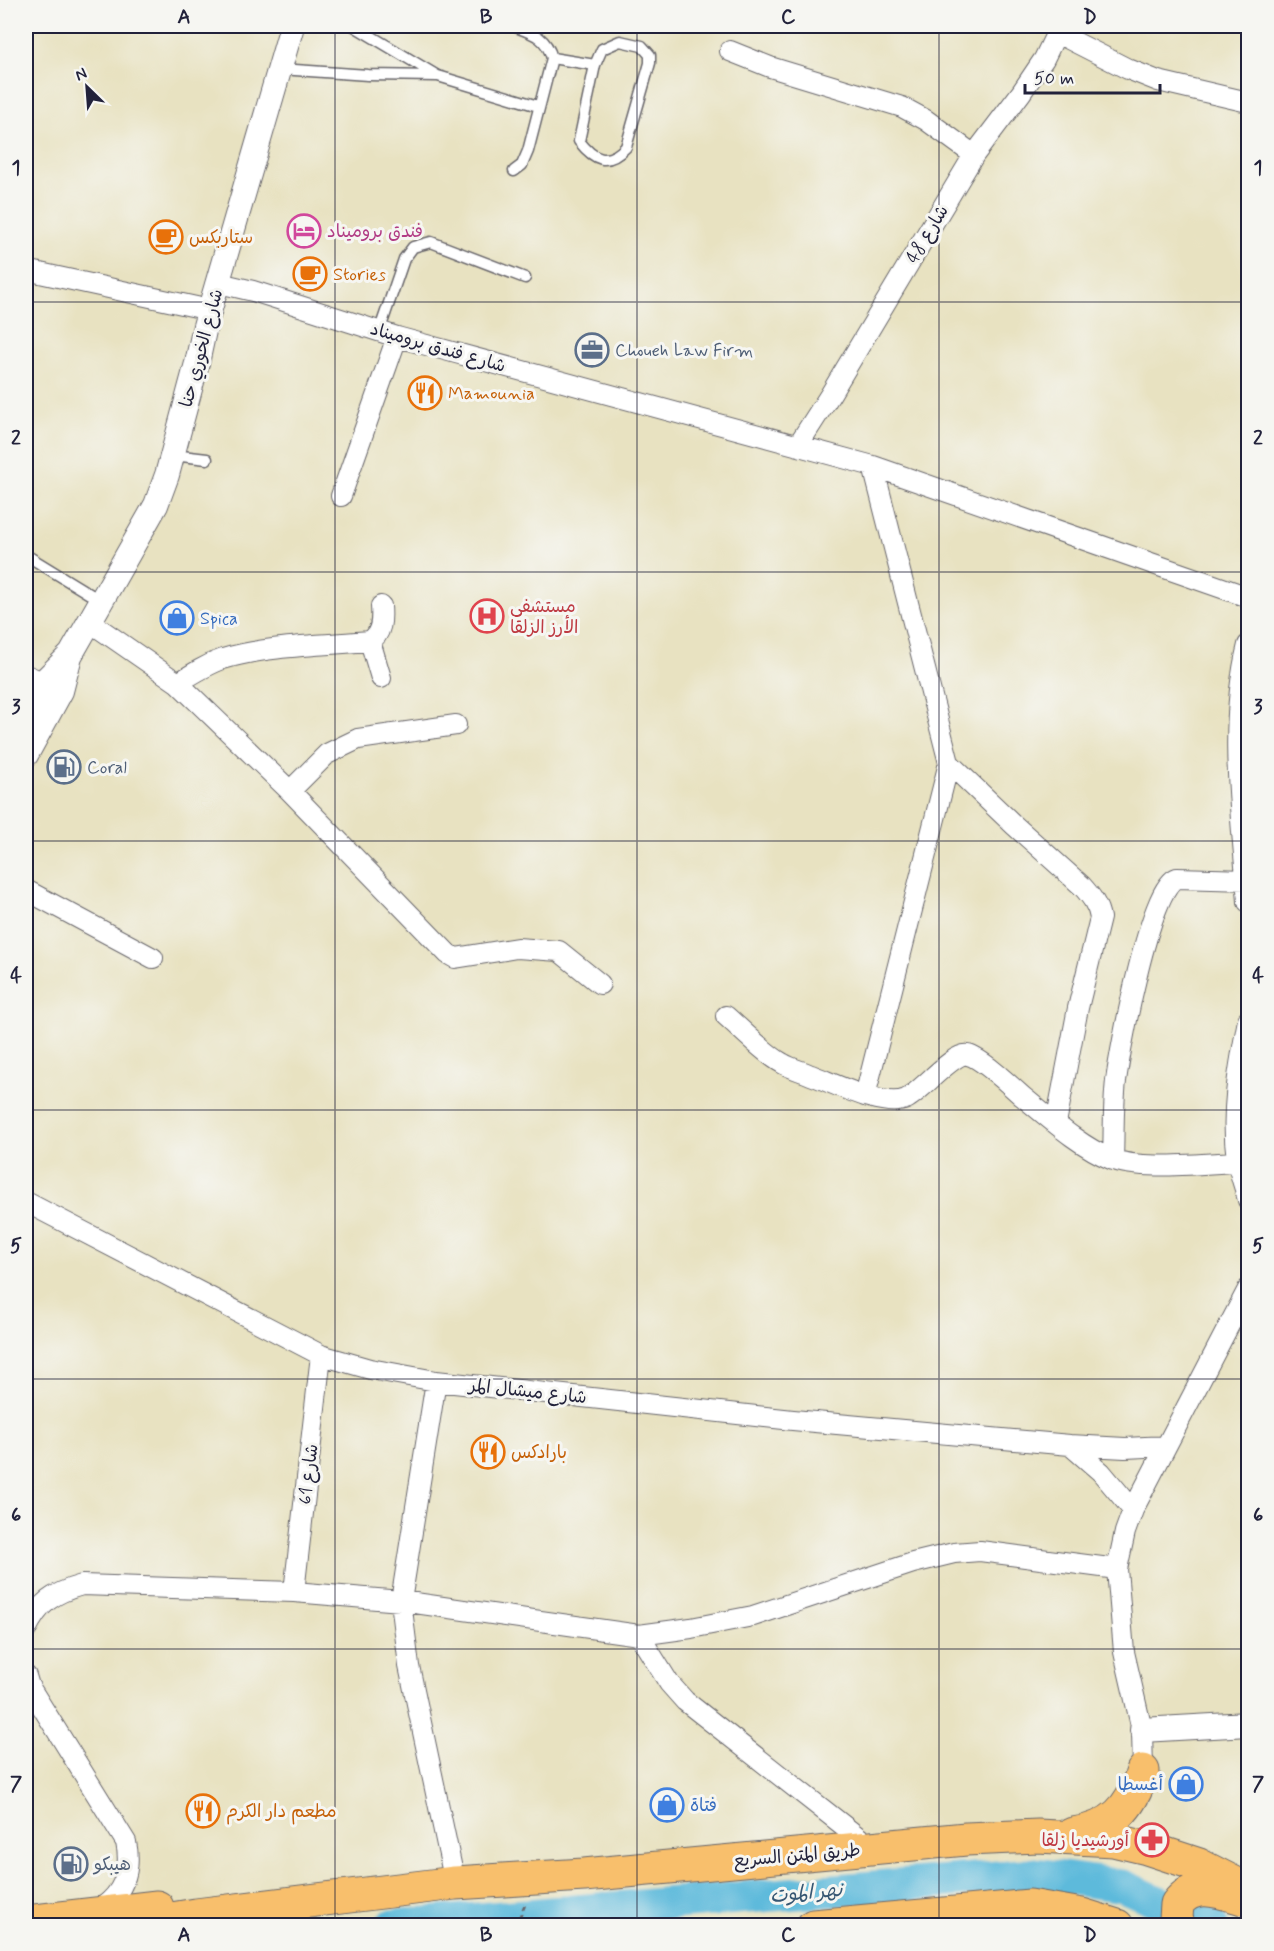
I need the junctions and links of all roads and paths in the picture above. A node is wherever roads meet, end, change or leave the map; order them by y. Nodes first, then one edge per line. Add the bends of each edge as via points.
1 (292, 26) edge
2 (354, 26) edge
3 (513, 26) edge
4 (1060, 28) edge
5 (730, 51) dead end
6 (552, 58) junction
7 (596, 66) junction
8 (280, 69) junction
9 (438, 76) junction
10 (1248, 94) edge
11 (1248, 102) edge
12 (538, 106) junction
13 (974, 154) junction
14 (514, 171) dead end
15 (26, 270) edge
16 (525, 278) dead end
17 (219, 283) junction
18 (210, 310) junction
19 (388, 334) junction
20 (798, 445) junction
21 (172, 455) junction
22 (207, 459) dead end
23 (873, 466) junction
24 (341, 496) dead end
25 (26, 555) edge
26 (1248, 597) edge
27 (102, 601) junction
28 (381, 606) dead end
29 (90, 622) junction
30 (370, 641) junction
31 (1248, 645) edge
32 (381, 678) dead end
33 (43, 683) edge
34 (178, 683) junction
35 (26, 714) edge
36 (456, 726) dead end
37 (26, 755) edge
38 (949, 763) junction
39 (290, 791) junction
40 (1247, 880) junction
41 (26, 890) edge
42 (1248, 902) edge
43 (153, 958) dead end
44 (600, 984) dead end
45 (726, 1016) dead end
46 (1248, 1020) edge
47 (865, 1096) junction
48 (1056, 1123) junction
49 (1113, 1160) junction
50 (1237, 1162) junction
51 (1248, 1200) edge
52 (26, 1202) edge
53 (1248, 1289) edge
54 (321, 1355) junction
55 (436, 1381) junction
56 (1070, 1445) junction
57 (1166, 1446) junction
58 (1133, 1510) junction
59 (1118, 1569) junction
60 (294, 1592) junction
61 (401, 1601) junction
62 (26, 1630) edge
63 (639, 1635) junction
64 (26, 1676) edge
65 (1248, 1724) edge
66 (1142, 1730) junction
67 (1143, 1771) junction
68 (1050, 1837) junction
69 (872, 1848) junction
70 (1207, 1878) junction
71 (455, 1883) junction
72 (1248, 1890) edge
73 (338, 1897) junction
74 (1248, 1899) edge
75 (526, 1901) dead end
76 (93, 1913) junction
77 (26, 1922) edge
78 (129, 1926) edge
79 (516, 1926) edge
80 (813, 1926) edge
81 (1117, 1926) edge
82 (1179, 1926) edge

1 - 8 street, شارع الخوري حنا
2 - 9 lane
3 - 6 lane via 536,35 548,46
4 - 10 street via 1160,73
4 - 11 street via 1128,69 1158,81
4 - 13 street, شارع 48 via 1021,93
5 - 13 street via 902,107
6 - 7 lane
6 - 12 lane
7 - 7 lane via 602,49 620,41 642,46 650,55 626,147 618,156 603,159 590,155 579,141
8 - 9 lane
8 - 17 street, شارع الخوري حنا
9 - 12 lane
12 - 14 lane via 528,151 522,165
13 - 20 street, شارع 48
15 - 18 street
16 - 19 lane via 431,242 413,247 404,259
17 - 18 street, شارع الخوري حنا
17 - 19 street, شارع فندق بروميناد
18 - 21 street, شارع الخوري حنا
19 - 20 street, شارع فندق بروميناد
19 - 24 street
20 - 23 street, شارع فندق بروميناد
21 - 22 lane
21 - 27 street, شارع الخوري حنا via 156,505
23 - 26 street, شارع فندق بروميناد
23 - 38 street
25 - 27 lane
27 - 29 street, شارع الخوري حنا
28 - 30 street via 378,633
29 - 33 street, شارع الخوري حنا via 71,654
29 - 34 street
30 - 32 street
30 - 34 street via 248,653 201,668
31 - 40 street via 1238,728
33 - 35 street, شارع الخوري حنا
33 - 37 street, شارع الخوري حنا
34 - 39 street
36 - 39 street via 358,739 327,754
38 - 47 street
38 - 48 street via 1082,886 1099,911
39 - 44 street via 448,954 456,958 517,948 559,951
40 - 42 street
40 - 49 street via 1177,878 1168,883 1162,894 1143,947 1123,1039 1116,1083
41 - 43 street
45 - 47 street via 781,1063
46 - 50 street via 1233,1119
47 - 48 street via 891,1101 906,1099 964,1054 988,1068
48 - 49 street
49 - 50 street via 1154,1166
50 - 51 street
52 - 54 street, شارع ميشال المر
53 - 57 street
54 - 55 street, شارع ميشال المر
54 - 60 street, شارع 61
55 - 56 street, شارع ميشال المر
55 - 61 street
56 - 57 street, شارع ميشال المر
56 - 58 street via 1101,1472
57 - 58 street
58 - 59 street
59 - 63 street via 980,1551 954,1553 753,1616
59 - 66 street via 1124,1652
60 - 61 street
60 - 62 street via 82,1585 47,1600
61 - 63 street
61 - 71 street via 409,1666
63 - 69 street via 685,1701
64 - 76 street via 126,1842 129,1863 124,1884 106,1906
65 - 66 street
66 - 67 street
67 - 68 highway via 1125,1809 1113,1818 1089,1831
67 - 70 highway via 1143,1823 1157,1841
68 - 69 highway, طريق المتن السريع via 966,1839
68 - 70 highway, طريق المتن السريع via 1113,1840 1147,1848
69 - 71 highway, طريق المتن السريع
70 - 72 highway, طريق المتن السريع
70 - 74 highway
70 - 82 highway via 1198,1890 1188,1892 1177,1904
71 - 73 highway, طريق المتن السريع
73 - 76 highway via 274,1896
73 - 78 highway
75 - 79 path
76 - 77 highway
80 - 81 highway via 1030,1906

